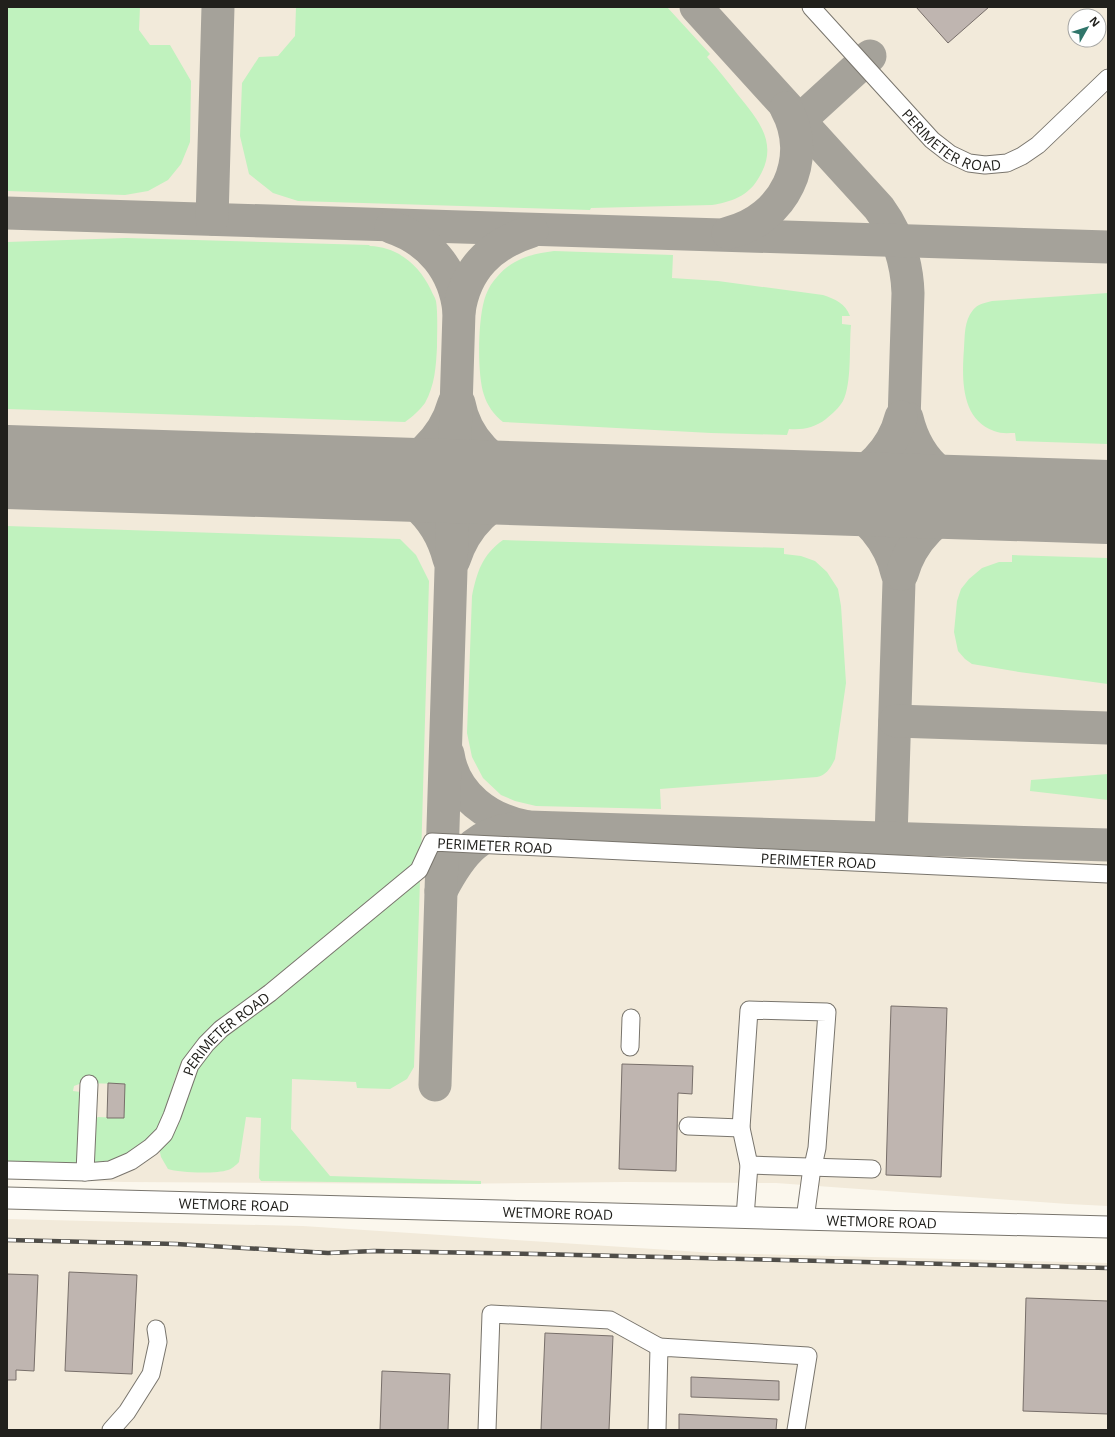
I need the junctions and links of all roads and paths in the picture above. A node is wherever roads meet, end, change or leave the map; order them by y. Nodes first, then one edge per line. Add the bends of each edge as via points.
1 (811, 7) edge
2 (1108, 78) edge
3 (1108, 874) edge
4 (631, 1018) dead end
5 (630, 1047) dead end
6 (89, 1084) dead end
7 (688, 1126) dead end
8 (742, 1128) junction
9 (749, 1165) junction
10 (813, 1166) junction
11 (872, 1169) dead end
12 (7, 1170) edge
13 (85, 1172) junction
14 (7, 1198) edge
15 (745, 1217) junction
16 (805, 1219) junction
17 (1108, 1227) edge
18 (156, 1329) dead end
19 (659, 1347) junction
20 (111, 1430) edge
21 (486, 1430) edge
22 (657, 1430) edge
23 (796, 1430) edge

1 - 2 lane, PERIMETER ROAD via 932,140 950,154 968,163 1007,163 1022,156 1038,145
3 - 13 lane, PERIMETER ROAD via 432,842 419,870 206,1044 190,1065 164,1134 152,1147 131,1161 110,1170
4 - 5 lane
6 - 13 lane
7 - 8 lane
8 - 9 lane
8 - 10 lane via 749,1010 827,1012 817,1148
9 - 10 lane
9 - 15 lane
10 - 11 lane
10 - 16 lane
12 - 13 lane, PERIMETER ROAD
14 - 15 main road, WETMORE ROAD
15 - 16 main road, WETMORE ROAD
16 - 17 main road, WETMORE ROAD
18 - 20 lane via 158,1342 151,1374 127,1412
19 - 21 lane via 610,1320 492,1314
19 - 22 lane
19 - 23 lane via 808,1356

